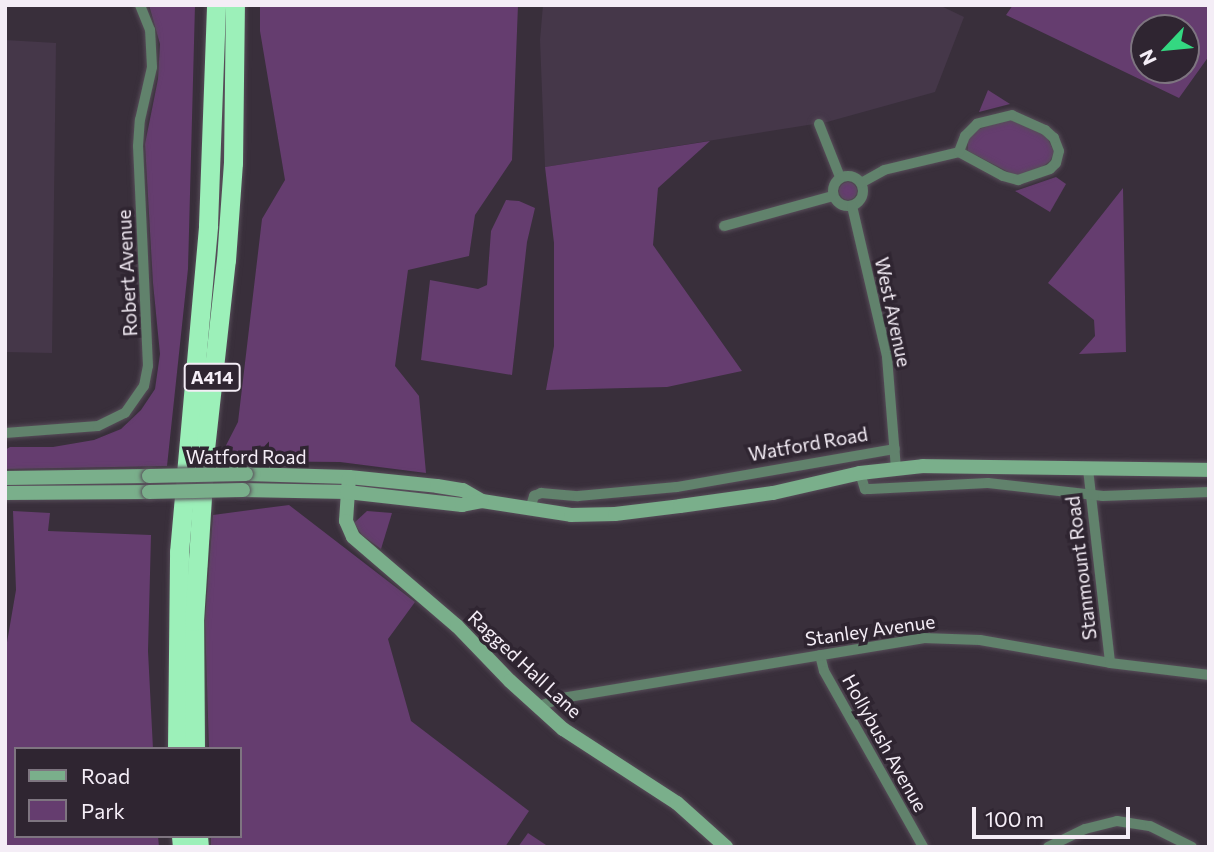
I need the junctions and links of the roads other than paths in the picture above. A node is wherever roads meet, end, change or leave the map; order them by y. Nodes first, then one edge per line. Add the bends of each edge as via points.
1 (139, 5) edge
2 (216, 5) edge
3 (235, 5) edge
4 (819, 124) dead end
5 (959, 152) junction
6 (840, 177) junction
7 (861, 183) junction
8 (833, 196) junction
9 (852, 206) junction
10 (724, 226) dead end
11 (5, 433) edge
12 (895, 449) junction
13 (896, 469) junction
14 (1088, 469) junction
15 (1209, 470) edge
16 (860, 473) junction
17 (349, 477) junction
18 (5, 478) edge
19 (347, 492) junction
20 (1209, 492) edge
21 (5, 493) edge
22 (1088, 494) junction
23 (482, 501) junction
24 (530, 509) junction
25 (820, 655) junction
26 (1110, 663) junction
27 (1209, 675) edge
28 (537, 707) junction
29 (177, 747) edge
30 (195, 747) edge
31 (726, 847) edge
32 (923, 847) edge
33 (1048, 847) edge
34 (1192, 847) edge

1 - 11 street, Robert Avenue via 150,30 152,67 138,146 149,366 144,386 124,413 98,426
2 - 29 highway, A414 via 208,225 179,552
3 - 30 highway, A414 via 233,163 205,449 194,621
4 - 6 street
5 - 5 street via 1018,180 1049,169 1059,151 1045,130 1012,115 978,124 965,136
5 - 7 street via 884,170
6 - 7 street via 849,175
6 - 8 street
7 - 9 street via 862,197
8 - 9 street via 838,203
8 - 10 street
9 - 12 street, West Avenue via 884,340
12 - 13 street, West Avenue
12 - 24 street, Watford Road via 677,487 578,496 541,493 534,496
13 - 14 main road, Watford Road via 976,465
13 - 16 main road, Watford Road
14 - 15 main road, Watford Road
14 - 22 street, Stanmount Road
16 - 22 street, Watford Road via 865,489 988,484
16 - 24 main road, Watford Road via 773,493 615,514 571,515
17 - 18 main road, Watford Road, bridge
17 - 19 main road, Ragged Hall Lane
17 - 23 main road, Watford Road via 463,490
19 - 21 main road, Watford Road, bridge
19 - 23 main road, Watford Road via 462,505
19 - 28 main road, Ragged Hall Lane via 346,521 353,537 457,626
20 - 22 street, Watford Road
22 - 26 street, Stanmount Road
23 - 24 main road, Watford Road
25 - 26 street, Stanley Avenue via 953,637
25 - 28 street, Stanley Avenue via 562,698
25 - 32 street, Hollybush Avenue via 824,671
26 - 27 street, Stanley Avenue
28 - 31 main road, Ragged Hall Lane via 677,803
33 - 34 street via 1085,829 1117,821 1150,826

